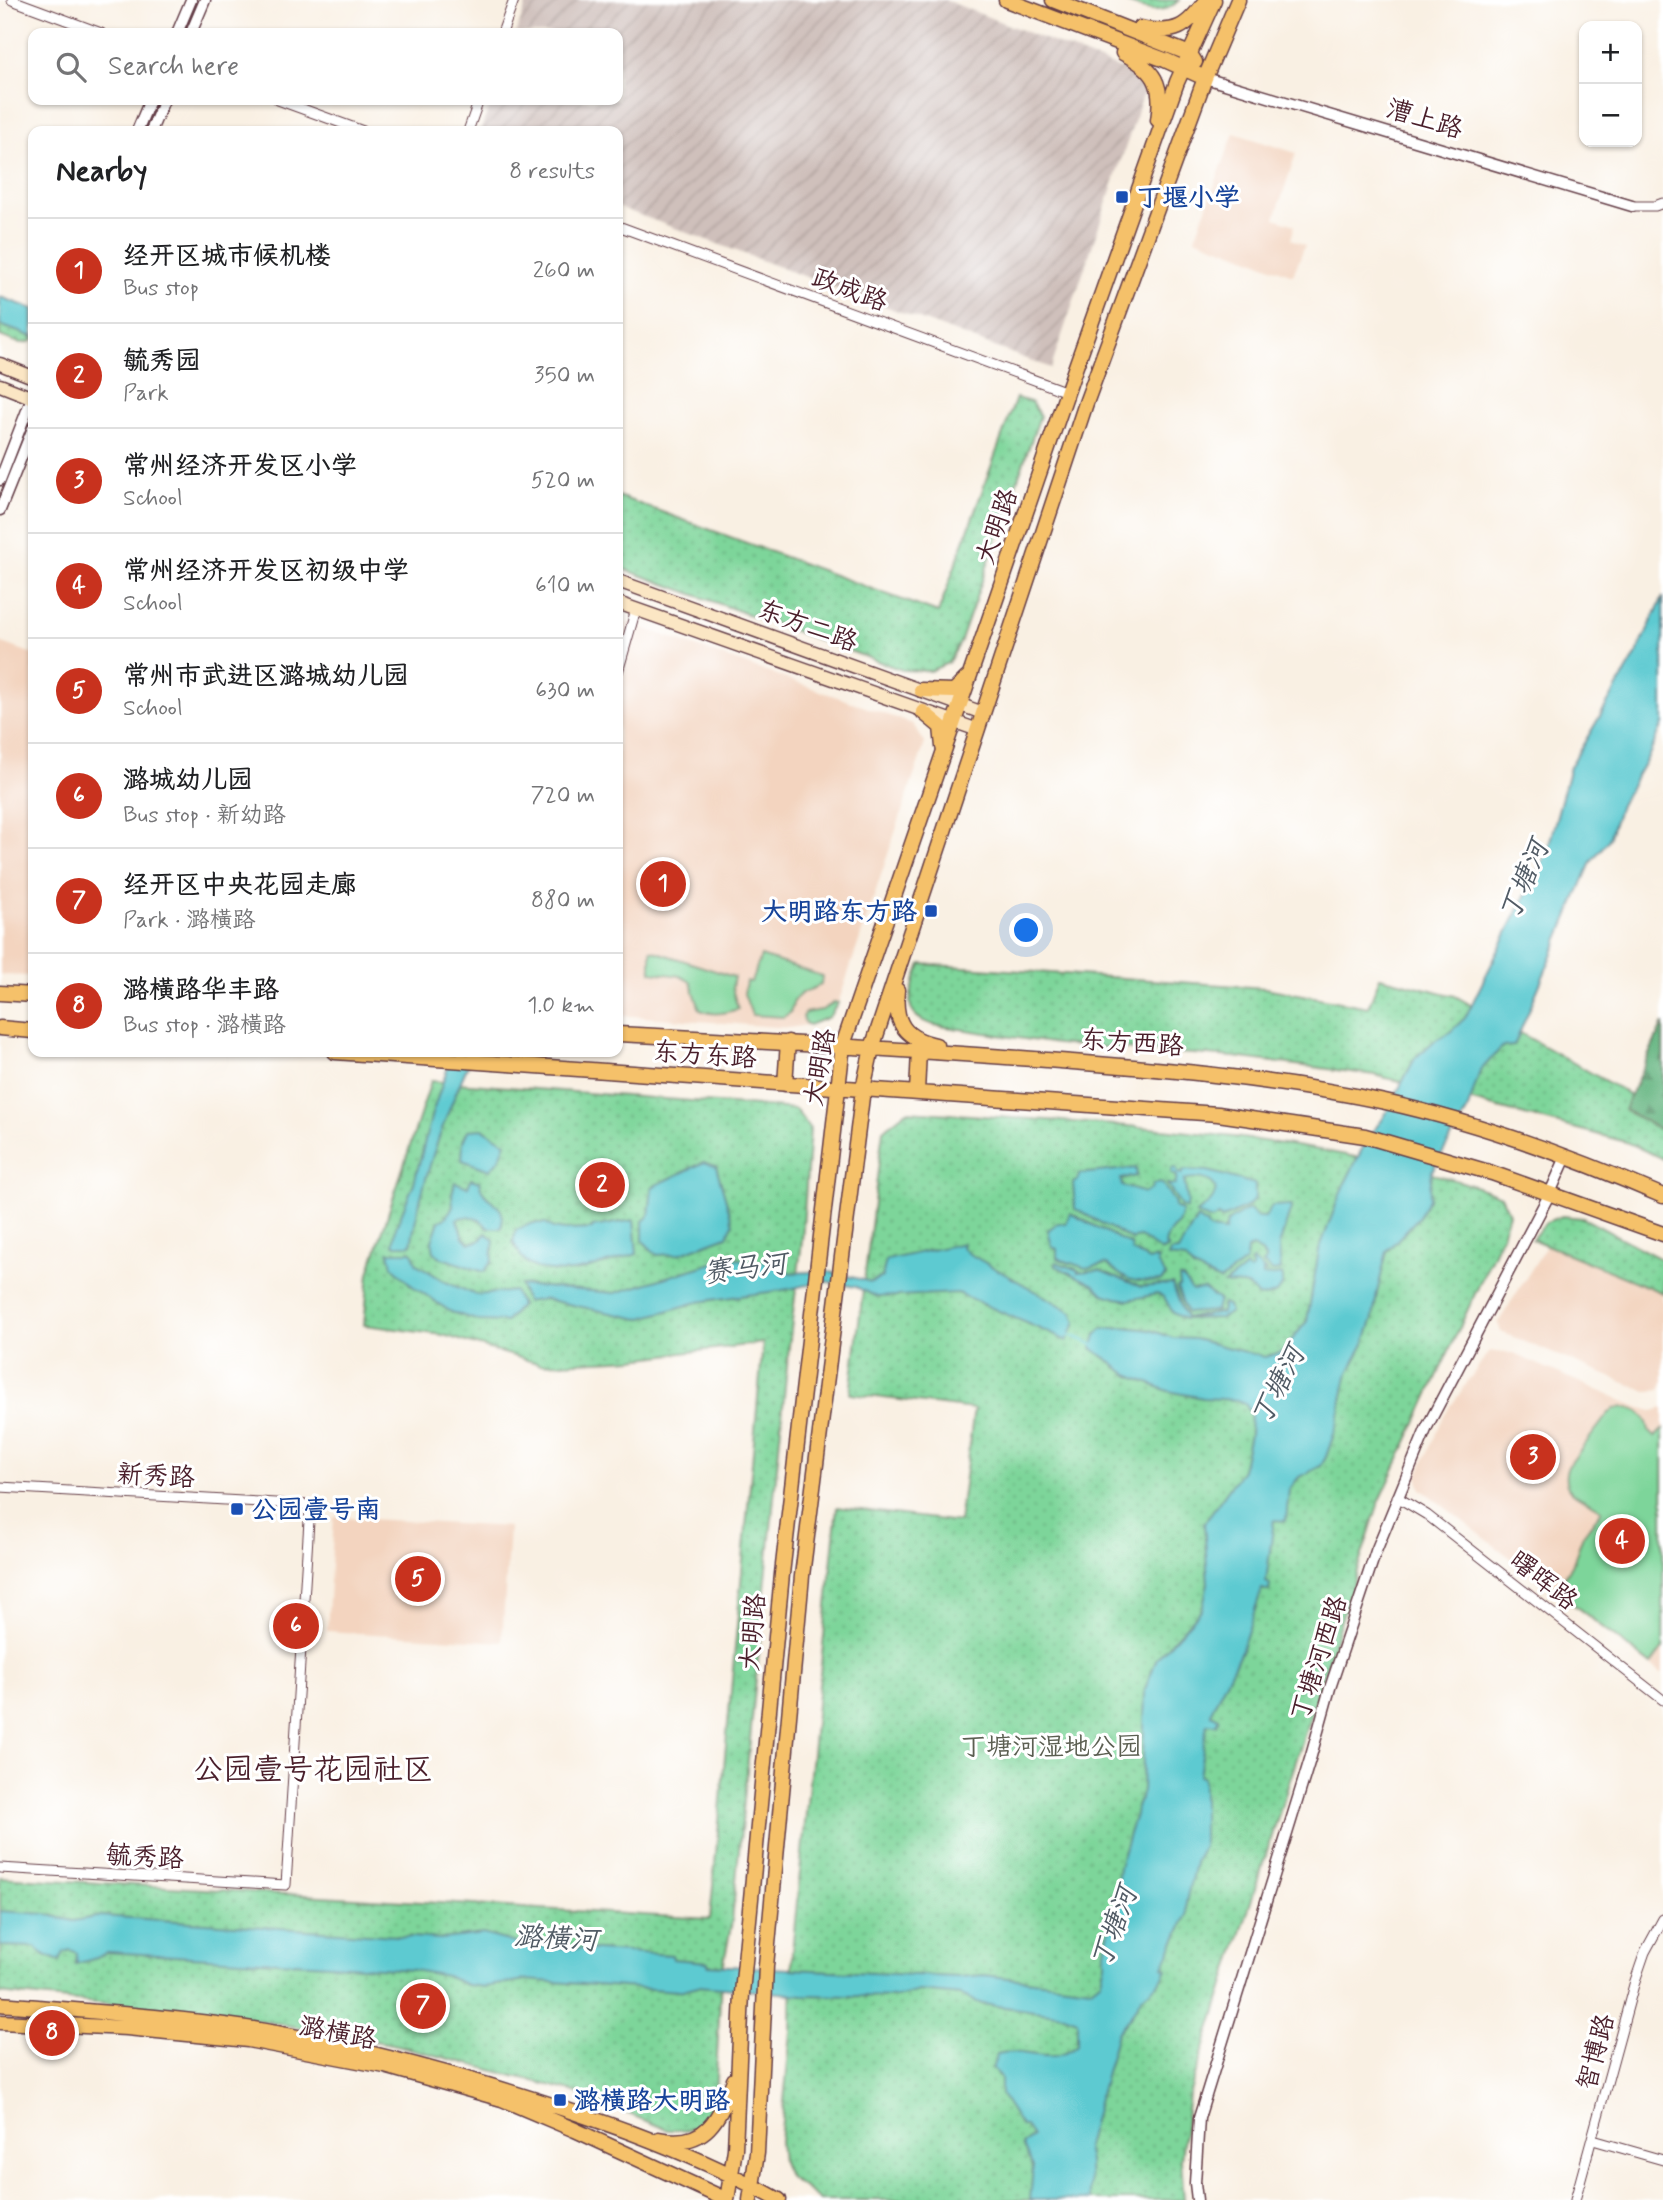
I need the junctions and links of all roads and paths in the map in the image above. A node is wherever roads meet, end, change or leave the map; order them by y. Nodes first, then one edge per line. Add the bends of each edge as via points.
1 (12, 0) edge
2 (191, 0) edge
3 (205, 0) edge
4 (514, 0) edge
5 (1006, 0) edge
6 (1053, 0) edge
7 (1206, 0) edge
8 (1214, 0) edge
9 (1238, 0) edge
10 (1062, 22) junction
11 (1108, 22) junction
12 (88, 28) edge
13 (179, 28) edge
14 (193, 28) edge
15 (504, 28) edge
16 (1186, 61) junction
17 (1205, 78) junction
18 (148, 105) edge
19 (162, 105) edge
20 (292, 105) edge
21 (477, 105) edge
22 (139, 126) edge
23 (153, 126) edge
24 (349, 126) edge
25 (470, 126) edge
26 (1151, 155) junction
27 (1663, 203) edge
28 (1632, 206) joint
29 (623, 228) edge
30 (0, 364) edge
31 (28, 375) edge
32 (0, 385) edge
33 (1068, 391) junction
34 (28, 395) edge
35 (28, 410) edge
36 (28, 440) edge
37 (0, 480) edge
38 (0, 510) edge
39 (623, 583) edge
40 (623, 605) edge
41 (636, 609) junction
42 (623, 654) edge
43 (972, 671) junction
44 (921, 690) junction
45 (960, 704) junction
46 (923, 712) junction
47 (983, 713) junction
48 (954, 723) junction
49 (978, 730) junction
50 (942, 756) junction
51 (900, 963) junction
52 (0, 993) edge
53 (28, 995) edge
54 (0, 1028) edge
55 (28, 1031) edge
56 (623, 1034) edge
57 (788, 1042) junction
58 (843, 1045) junction
59 (872, 1048) junction
60 (919, 1051) junction
61 (982, 1055) junction
62 (408, 1057) edge
63 (785, 1084) junction
64 (838, 1088) junction
65 (863, 1089) junction
66 (917, 1093) junction
67 (1566, 1157) junction
68 (1550, 1193) junction
69 (1663, 1196) edge
70 (1663, 1234) edge
71 (0, 1487) edge
72 (1397, 1497) junction
73 (1663, 1700) edge
74 (0, 1868) edge
75 (286, 1885) joint
76 (1663, 1919) edge
77 (0, 2004) edge
78 (0, 2022) edge
79 (739, 2069) junction
80 (636, 2134) junction
81 (1593, 2140) junction
82 (1663, 2160) edge
83 (730, 2176) junction
84 (751, 2192) edge
85 (727, 2200) edge
86 (779, 2200) edge
87 (1197, 2200) edge
88 (1575, 2200) edge

1 - 12 street
2 - 13 street
3 - 14 street
4 - 15 street
5 - 10 main road
6 - 11 main road
7 - 11 main road via 1193,19 1175,29 1153,31
8 - 16 main road, 大明路
9 - 17 main road, 大明路
10 - 16 main road
10 - 26 main road via 1144,64 1154,76 1159,110
11 - 16 main road
16 - 17 main road
16 - 26 main road, 大明路
17 - 28 street, 漕上路
17 - 47 main road, 大明路 via 1086,403
18 - 22 street
19 - 23 street
20 - 24 street
21 - 25 street
26 - 33 main road, 大明路
27 - 28 street
29 - 33 street, 政成路
30 - 31 main road
32 - 34 main road
33 - 43 main road, 大明路
35 - 37 street
36 - 38 street
39 - 44 main road, 东方二路
40 - 41 main road, 东方二路
41 - 42 street
41 - 46 main road, 东方二路
43 - 44 main road via 954,691
43 - 45 main road, 大明路
44 - 45 main road, 东方二路
45 - 47 main road, 东方二路
45 - 48 main road, 大明路
46 - 48 main road, 东方二路
46 - 50 main road via 941,727
47 - 49 main road, 大明路
48 - 49 main road, 东方二路
48 - 50 main road, 大明路
49 - 51 main road, 大明路
50 - 58 main road, 大明路
51 - 59 main road, 大明路
51 - 61 main road via 895,1006 900,1024 917,1041
52 - 53 main road
54 - 55 main road
56 - 57 main road, 东方东路
57 - 58 main road, 东方东路
57 - 63 main road
58 - 59 main road, 东方东路
58 - 64 main road, 大明路
59 - 60 main road, 东方西路
59 - 65 main road, 大明路
60 - 61 main road, 东方西路
60 - 66 main road
61 - 67 main road, 东方西路 via 1287,1083 1464,1123
62 - 63 main road, 东方东路
63 - 64 main road, 东方东路
64 - 65 main road, 东方东路
64 - 79 main road, 大明路 via 782,1574
65 - 66 main road
65 - 84 main road, 大明路 via 803,1576 766,1966
66 - 68 main road via 1218,1114 1365,1136
67 - 68 street, 丁塘河西路
67 - 69 main road
68 - 70 main road
68 - 72 street, 丁塘河西路 via 1427,1427
71 - 75 street, 新秀路 via 310,1505
72 - 73 street, 曙晖路 via 1427,1515
72 - 87 street, 丁塘河西路 via 1330,1688 1199,2118
74 - 75 street, 毓秀路
76 - 81 street, 智博路 via 1635,1981
77 - 80 main road, 潞横路 via 253,2029 388,2056 557,2105
78 - 85 main road, 潞横路 via 248,2040 386,2066 502,2099
79 - 80 main road via 722,2110 712,2126 697,2137 672,2141
79 - 83 main road, 大明路
80 - 83 main road, 潞横路
81 - 82 street
81 - 88 street, 智博路
83 - 84 main road, 潞横路
83 - 85 main road, 大明路
84 - 86 main road, 潞横路

